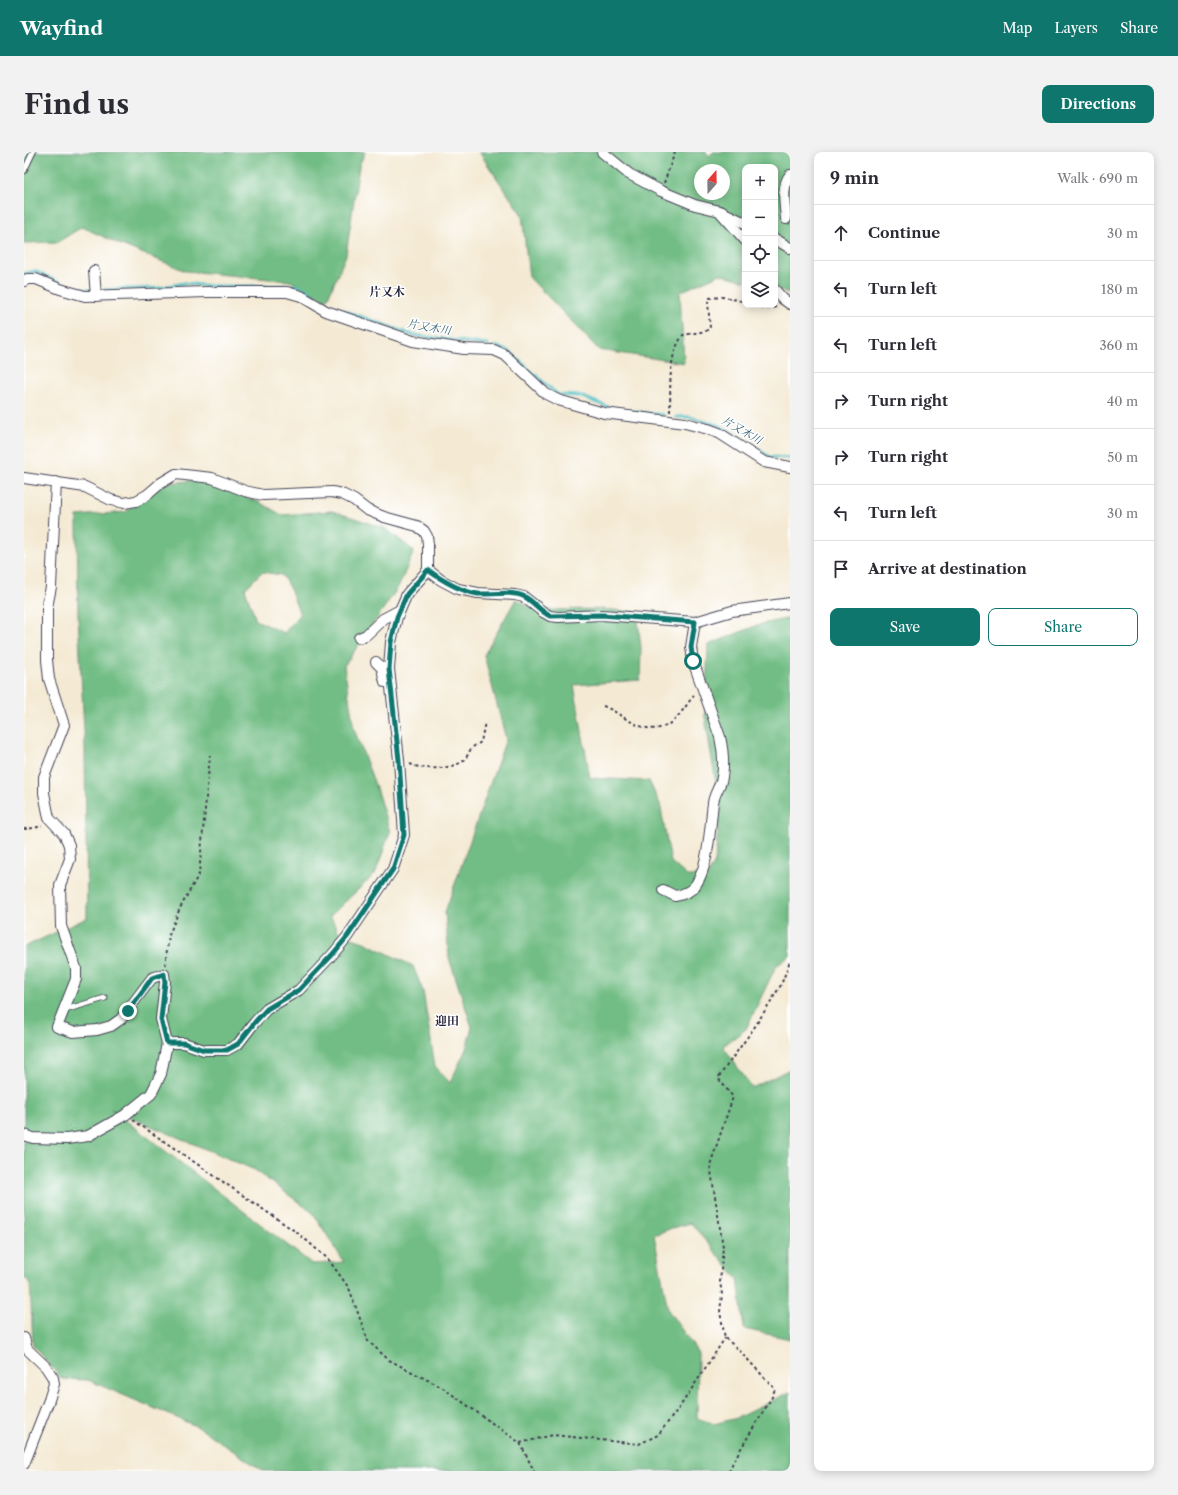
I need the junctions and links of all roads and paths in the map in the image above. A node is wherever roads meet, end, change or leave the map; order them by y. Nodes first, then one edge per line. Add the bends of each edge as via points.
1 (33, 152) edge
2 (602, 152) edge
3 (675, 152) edge
4 (24, 172) edge
5 (790, 175) edge
6 (661, 191) junction
7 (720, 212) junction
8 (788, 218) edge
9 (778, 220) edge
10 (742, 221) edge
11 (742, 237) edge
12 (778, 241) edge
13 (790, 248) edge
14 (94, 271) dead end
15 (24, 281) edge
16 (96, 291) junction
17 (778, 293) edge
18 (742, 301) edge
19 (789, 303) edge
20 (778, 307) edge
21 (764, 308) edge
22 (776, 308) edge
23 (670, 410) dead end
24 (790, 467) edge
25 (24, 478) edge
26 (56, 482) junction
27 (428, 570) junction
28 (790, 603) edge
29 (400, 610) junction
30 (695, 622) junction
31 (359, 638) dead end
32 (376, 662) dead end
33 (701, 683) junction
34 (392, 697) junction
35 (603, 706) dead end
36 (485, 722) dead end
37 (210, 755) dead end
38 (399, 760) junction
39 (50, 818) junction
40 (24, 828) edge
41 (663, 890) dead end
42 (790, 961) edge
43 (164, 974) junction
44 (105, 998) dead end
45 (65, 1010) junction
46 (167, 1043) junction
47 (125, 1115) junction
48 (24, 1135) edge
49 (24, 1338) edge
50 (725, 1338) junction
51 (520, 1443) junction
52 (24, 1464) edge
53 (534, 1471) edge
54 (729, 1471) edge

1 - 4 lane
2 - 6 street via 629,174
3 - 6 path
5 - 8 street via 785,189
6 - 7 street
7 - 10 street
7 - 11 street
8 - 9 street
12 - 13 street
14 - 16 street
15 - 16 street via 36,279 85,296
16 - 24 street via 287,292 301,296 326,311 413,341 464,349 494,350 505,355 546,394 558,400 604,414 686,423 708,429 719,433 764,462
17 - 19 street
18 - 23 path via 725,297 710,298 710,328 706,332 683,335 678,342 672,368
19 - 20 path
21 - 22 path
25 - 26 street
26 - 27 street via 85,487 124,504 147,495 176,474 212,478 263,496 332,492 342,494 366,510 417,526 424,531 427,536
26 - 39 street via 47,660 64,726 44,777 44,793
27 - 29 street via 407,594
27 - 30 street via 458,589 478,594 524,597 550,616 602,615
28 - 30 street via 732,611
29 - 31 street via 383,619
29 - 34 street via 391,642 389,669
30 - 33 street via 691,647
32 - 34 street via 382,668 386,686
33 - 35 path via 674,721 664,727 650,730
33 - 41 street via 723,750 722,778 714,795 711,828 701,876 692,889 680,895 675,896
34 - 38 street
36 - 38 path via 481,742 472,747 462,762 429,769
37 - 43 path via 198,874 169,935
38 - 46 street via 404,835 393,869 347,937 299,990 267,1009 238,1044 227,1050 204,1050 184,1043
39 - 40 path via 42,826
39 - 45 street via 64,834 69,845 70,859 60,885 61,926 76,968 76,979
42 - 50 path via 782,985 718,1078 733,1097 710,1165 723,1247 720,1312
43 - 45 street via 152,978 121,1019 111,1026 73,1032 57,1027
43 - 46 street via 161,1019
44 - 45 lane
46 - 47 street via 161,1074 151,1094
47 - 48 street via 88,1136 67,1140
47 - 51 path via 298,1234 328,1259 349,1288 368,1341 389,1360 442,1388
49 - 52 street via 27,1349 46,1368 54,1384
50 - 51 path via 679,1408 658,1434 645,1441 639,1444 553,1435
50 - 54 path via 775,1388
51 - 53 path

